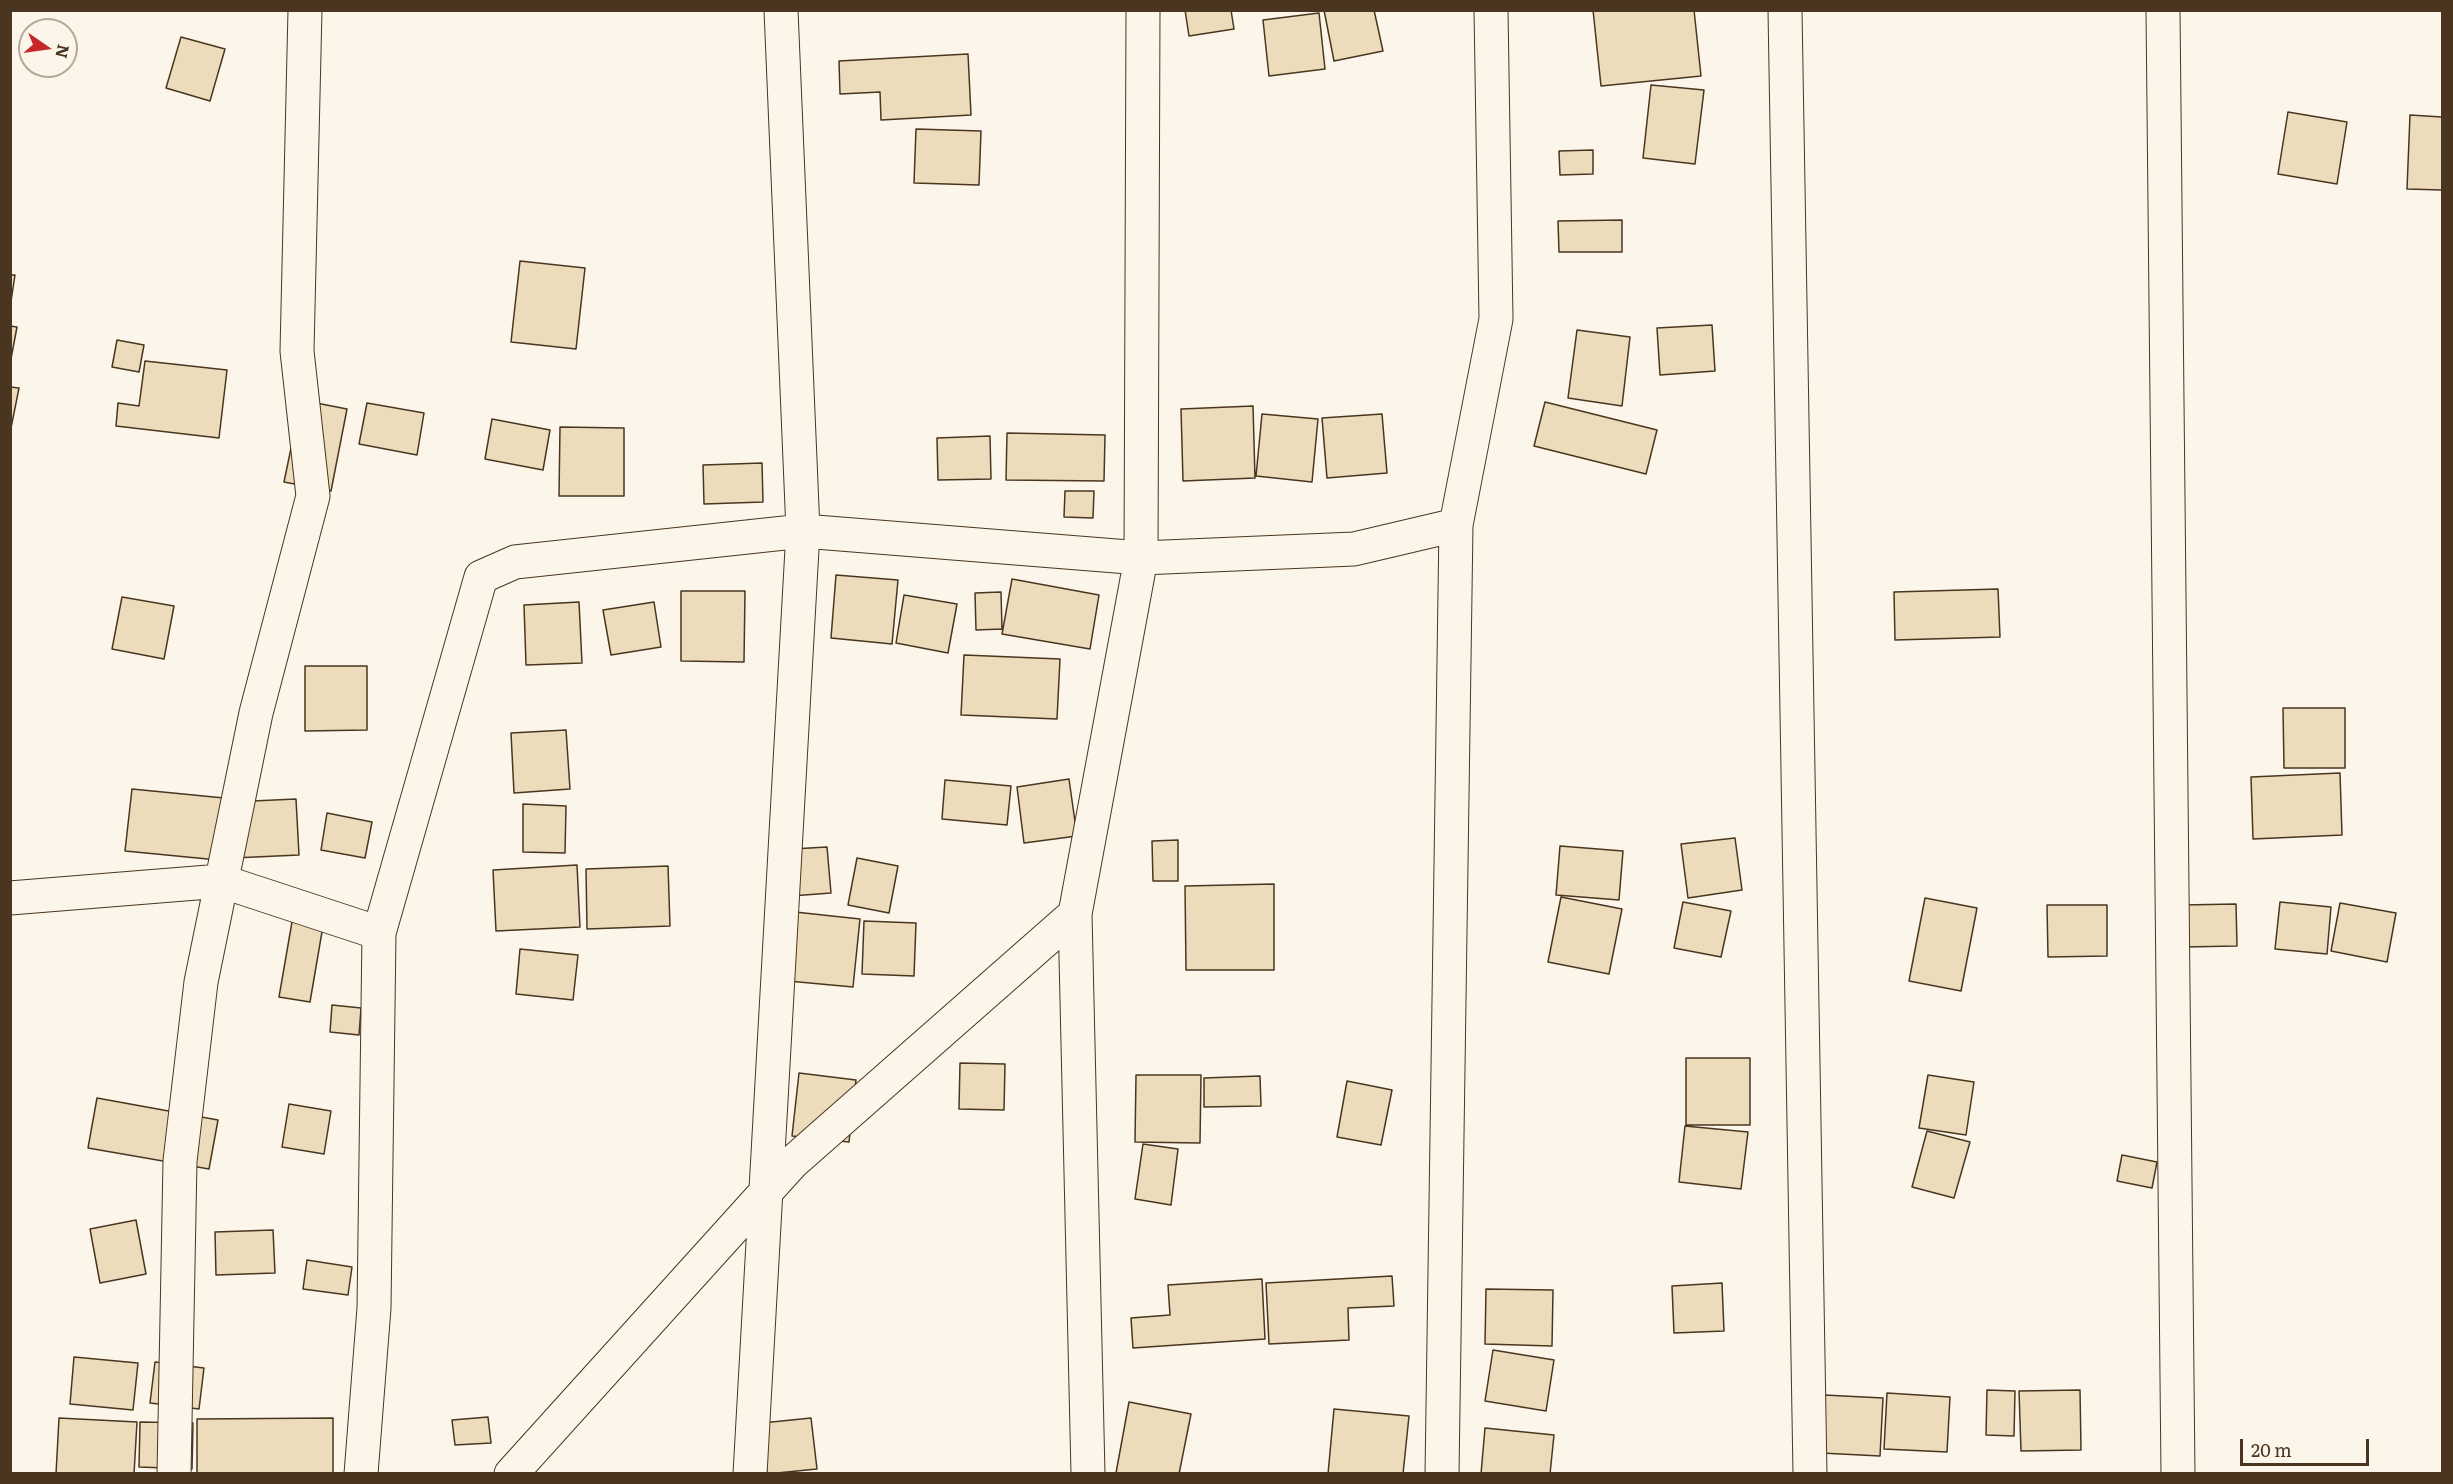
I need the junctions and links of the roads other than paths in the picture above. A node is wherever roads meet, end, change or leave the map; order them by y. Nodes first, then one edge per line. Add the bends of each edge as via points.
1 (305, 10) edge
2 (781, 10) edge
3 (1143, 10) edge
4 (1491, 10) edge
5 (1785, 10) edge
6 (2163, 10) edge
7 (1456, 525) junction
8 (802, 531) junction
9 (1142, 558) junction
10 (221, 881) junction
11 (10, 898) edge
12 (1075, 914) junction
13 (379, 933) junction
14 (766, 1191) junction
15 (174, 1473) edge
16 (361, 1473) edge
17 (511, 1473) edge
18 (750, 1473) edge
19 (1088, 1473) edge
20 (1442, 1473) edge
21 (1810, 1473) edge
22 (2178, 1473) edge

1 - 10 street via 297,351 313,496 256,713
2 - 8 street
3 - 9 street
4 - 7 street via 1496,319
5 - 21 street
6 - 22 street
7 - 9 street via 1354,549
7 - 20 street
8 - 9 street
8 - 13 street via 515,562 481,577
8 - 14 street
9 - 12 street
10 - 11 street
10 - 13 street
10 - 15 street via 201,982 180,1161
12 - 14 street via 793,1162
12 - 19 street
13 - 16 street via 374,1308
14 - 17 street
14 - 18 street

